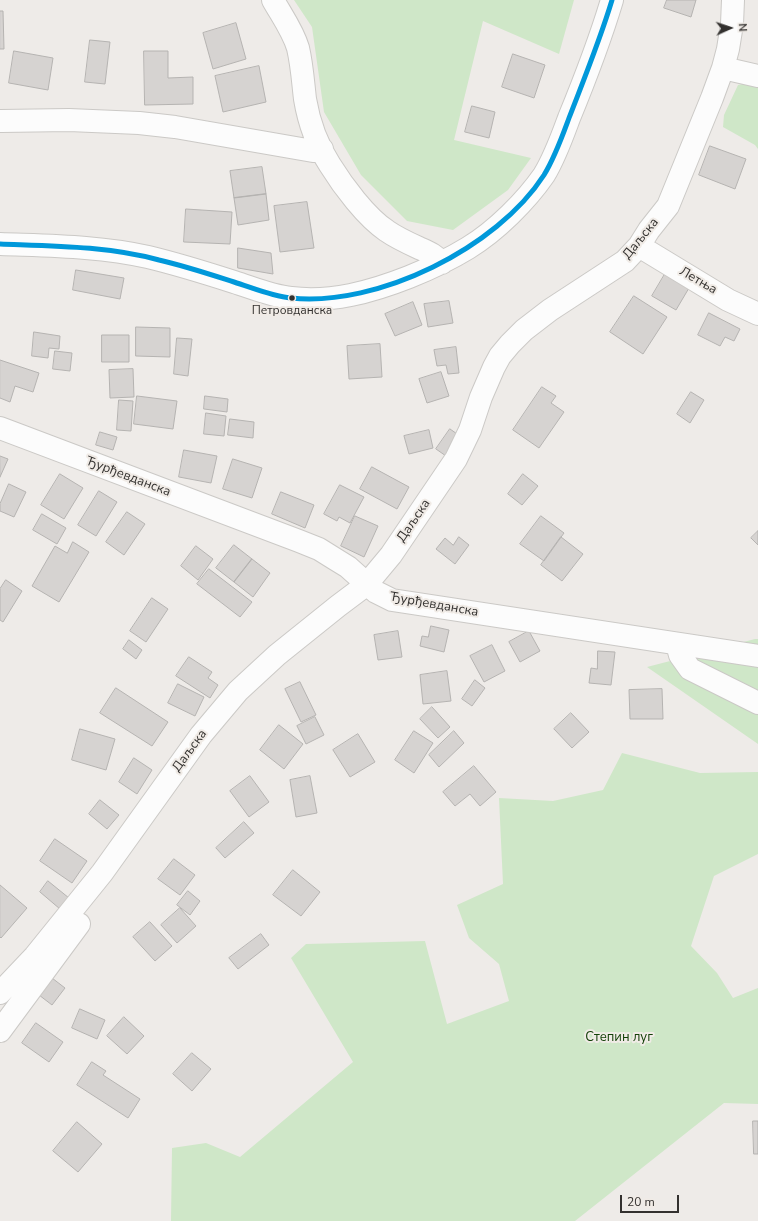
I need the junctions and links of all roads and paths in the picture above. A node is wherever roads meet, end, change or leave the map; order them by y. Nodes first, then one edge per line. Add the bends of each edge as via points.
1 (272, 0) edge
2 (612, 0) edge
3 (733, 0) edge
4 (723, 68) junction
5 (756, 73) edge
6 (1, 120) dead end
7 (322, 149) junction
8 (0, 244) edge
9 (639, 246) junction
10 (442, 262) junction
11 (758, 314) edge
12 (0, 428) edge
13 (366, 585) junction
14 (677, 644) junction
15 (758, 656) edge
16 (758, 703) edge
17 (102, 873) junction
18 (0, 993) edge
19 (0, 1032) edge

1 - 7 street via 298,48 308,115
2 - 10 street via 590,67 545,173 533,190 502,221 470,247
3 - 4 street, Даљска via 732,24
4 - 5 street
4 - 9 street, Даљска via 668,206
6 - 7 street via 139,123 312,151
7 - 10 street via 345,186 378,224
8 - 10 street via 96,248 134,254 188,267 276,296 310,300 363,292
9 - 11 street, Летња via 728,300
9 - 13 street, Даљска via 625,261 524,330 500,356 456,459 391,555
12 - 13 street, Ђурђевданска via 319,549 348,567
13 - 14 street, Ђурђевданска via 392,600
13 - 17 street, Даљска via 277,655 238,691 201,735
14 - 15 street, Ђурђевданска
14 - 16 street via 680,655 690,669
17 - 18 street, Даљска via 35,956
17 - 19 street via 97,895 86,914

